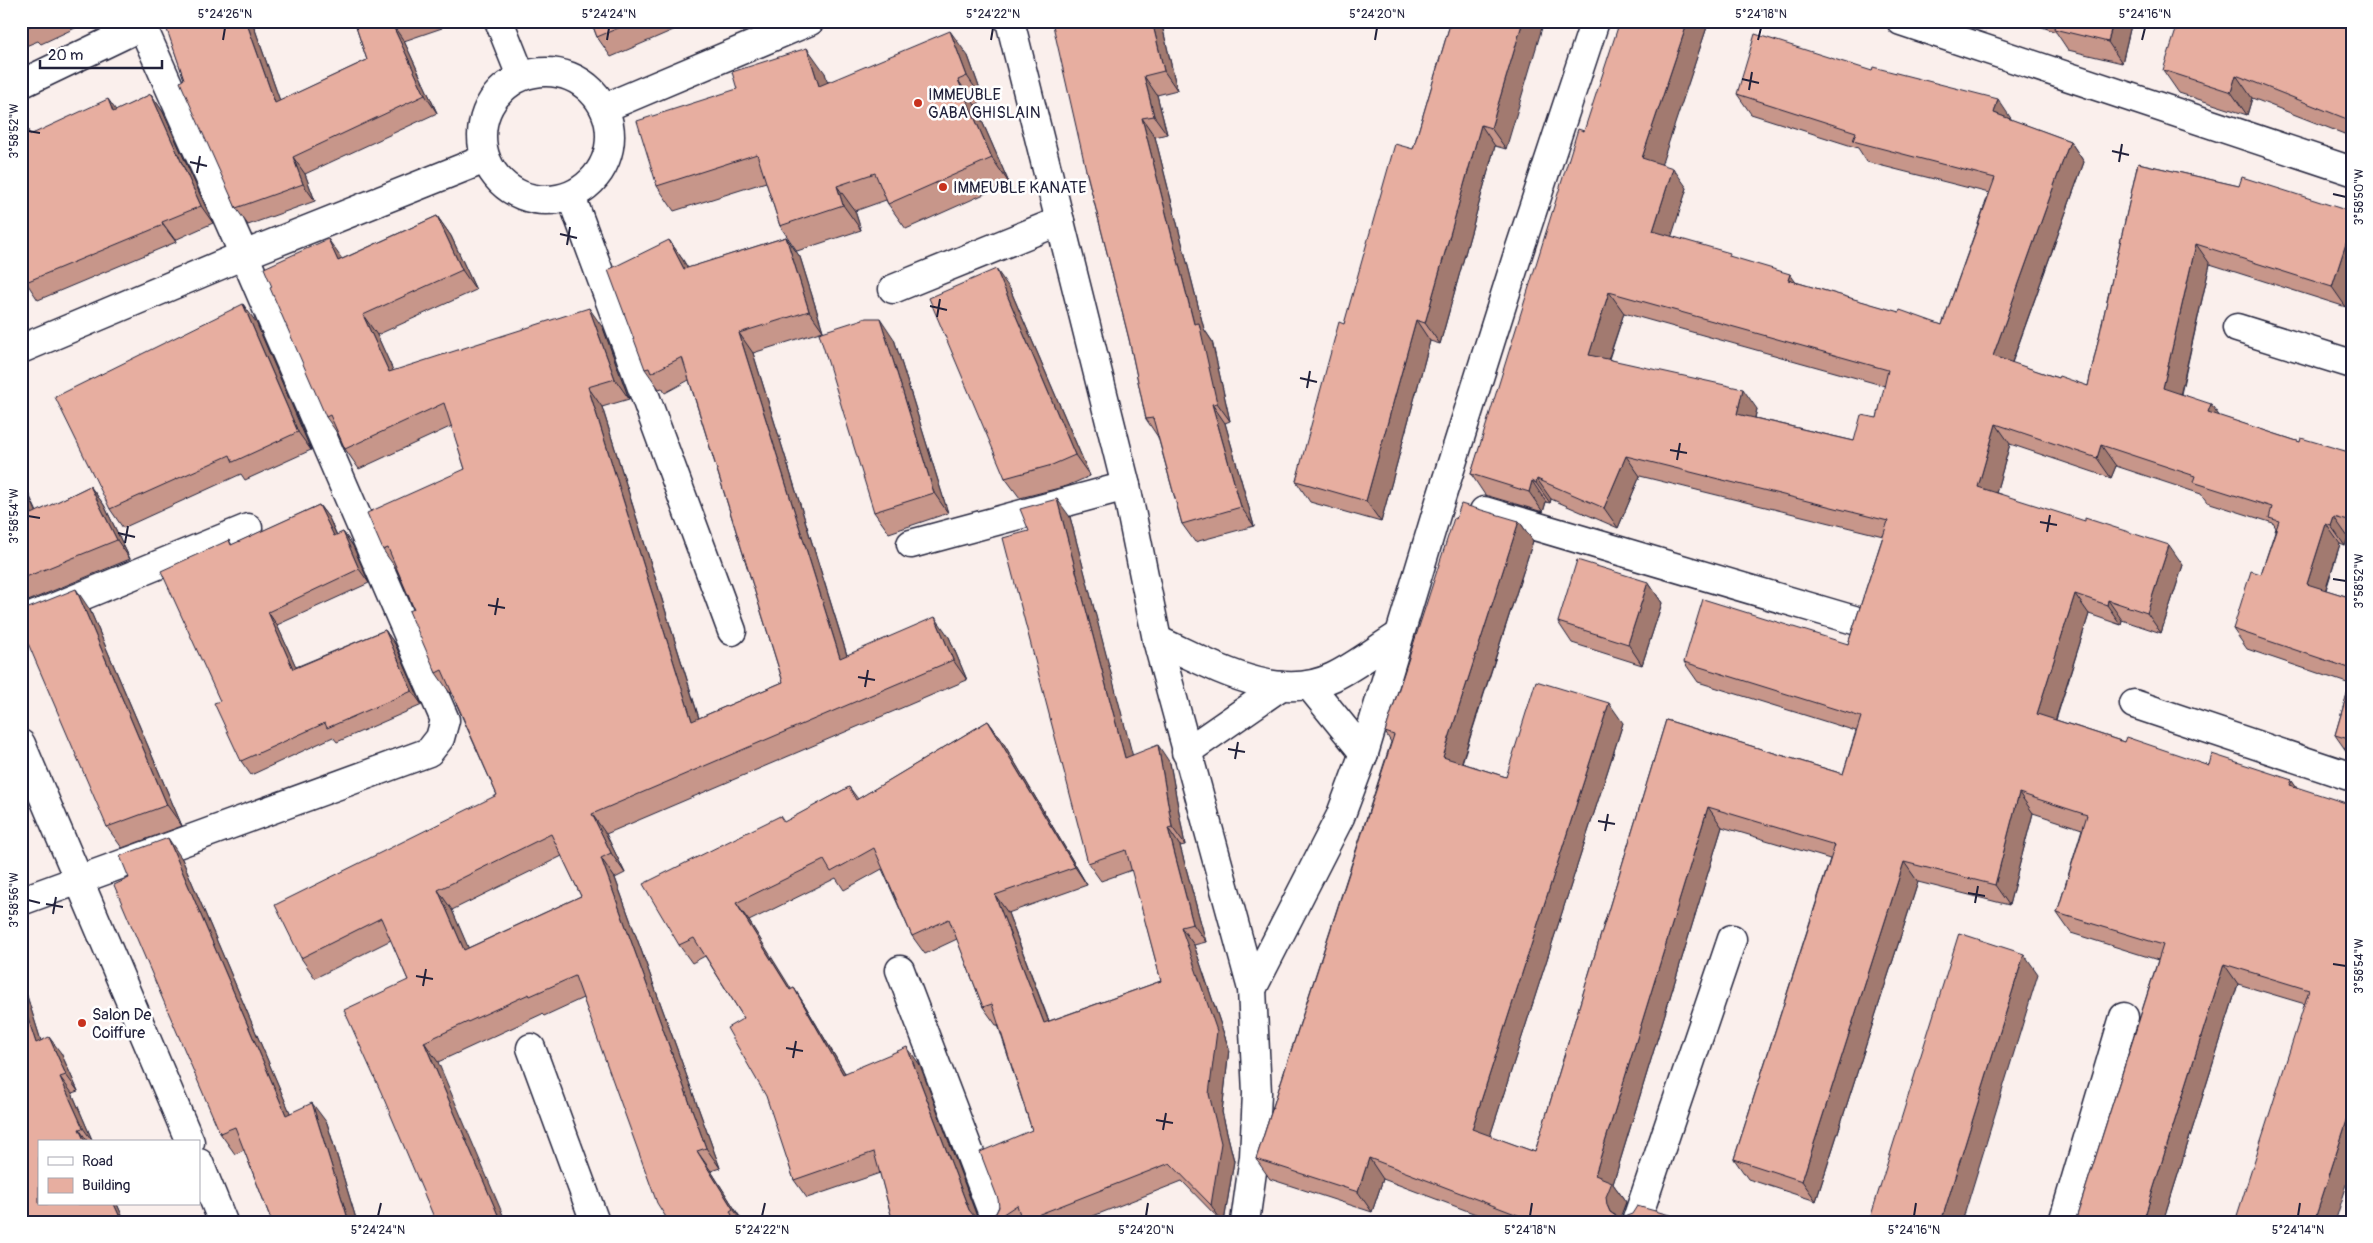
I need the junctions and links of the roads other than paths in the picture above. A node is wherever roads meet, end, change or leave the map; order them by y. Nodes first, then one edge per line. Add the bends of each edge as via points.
1 (498, 21) edge
2 (810, 21) edge
3 (1010, 21) edge
4 (1595, 21) edge
5 (1901, 21) edge
6 (141, 24) edge
7 (521, 76) junction
8 (21, 84) edge
9 (604, 108) junction
10 (485, 159) junction
11 (2352, 171) edge
12 (572, 196) junction
13 (1060, 221) junction
14 (244, 255) junction
15 (893, 289) dead end
16 (2236, 328) dead end
17 (21, 349) edge
18 (2352, 364) edge
19 (1126, 486) junction
20 (1441, 498) junction
21 (248, 528) dead end
22 (911, 544) dead end
23 (1854, 620) edge
24 (21, 621) edge
25 (732, 631) dead end
26 (1398, 636) junction
27 (1157, 640) junction
28 (1309, 685) junction
29 (1281, 686) junction
30 (2134, 704) dead end
31 (21, 744) edge
32 (1186, 752) junction
33 (1364, 753) junction
34 (2352, 777) edge
35 (80, 880) junction
36 (21, 901) edge
37 (1732, 939) dead end
38 (900, 970) dead end
39 (1252, 989) junction
40 (2124, 1017) dead end
41 (531, 1048) dead end
42 (189, 1140) edge
43 (200, 1166) edge
44 (223, 1222) edge
45 (595, 1222) edge
46 (996, 1222) edge
47 (1245, 1222) edge
48 (1636, 1222) edge
49 (2063, 1222) edge

1 - 7 street
2 - 9 street
3 - 13 street
4 - 20 street
5 - 11 street
6 - 8 street
6 - 14 street
7 - 9 street via 540,71 560,72 578,79 594,91
7 - 10 street via 504,86 488,107 483,120
9 - 12 street via 610,128 610,149 589,184
10 - 12 street via 496,177 511,191 531,200 551,201
10 - 14 street
12 - 25 street
13 - 15 street
13 - 19 street
14 - 17 street
14 - 35 street via 445,720 440,738 429,752
16 - 18 street
19 - 22 street
19 - 27 street
20 - 23 street
20 - 26 street
21 - 24 street
26 - 28 street via 1333,677
26 - 33 street
27 - 29 street via 1249,679
27 - 32 street
28 - 29 street
28 - 33 street
29 - 32 street
30 - 34 street
31 - 35 street
32 - 39 street
33 - 39 street via 1340,817
35 - 36 street
35 - 42 street
37 - 48 street
38 - 46 street
39 - 47 street via 1256,1102 1254,1157
40 - 49 street
41 - 45 street
43 - 44 street

